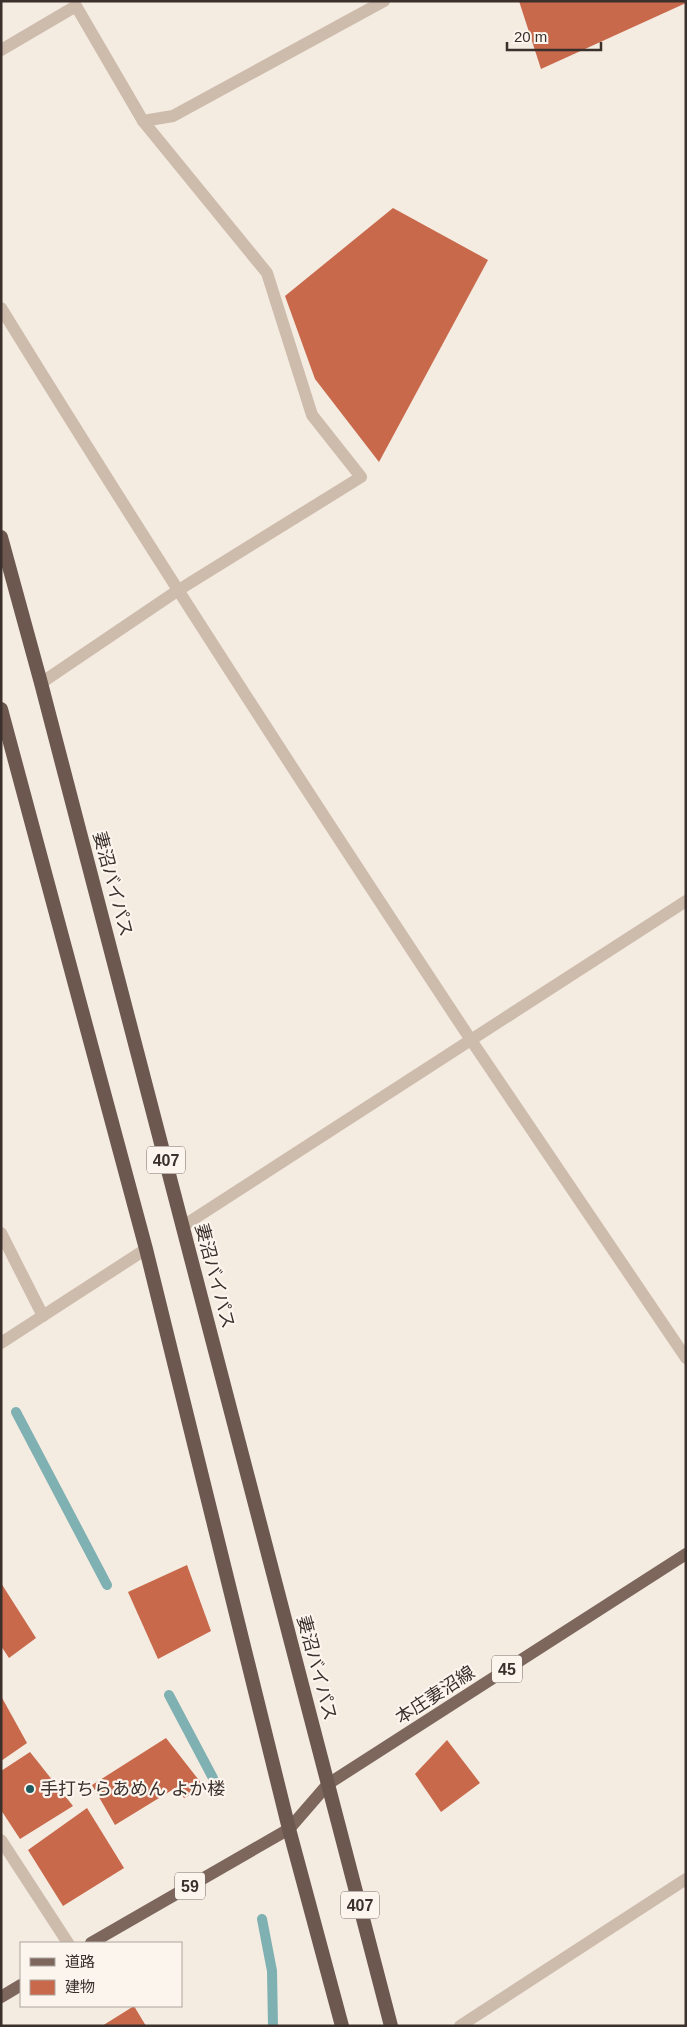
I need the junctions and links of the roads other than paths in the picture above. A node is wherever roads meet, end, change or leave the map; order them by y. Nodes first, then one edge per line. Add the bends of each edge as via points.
1 (384, 1) edge
2 (1, 50) edge
3 (143, 121) junction
4 (1, 308) edge
5 (1, 537) edge
6 (178, 591) junction
7 (41, 683) junction
8 (1, 710) edge
9 (686, 901) edge
10 (471, 1040) junction
11 (183, 1226) junction
12 (1, 1233) edge
13 (146, 1249) junction
14 (43, 1316) junction
15 (1, 1343) edge
16 (686, 1358) edge
17 (686, 1554) edge
18 (328, 1784) junction
19 (289, 1829) junction
20 (1, 1840) edge
21 (686, 1879) edge
22 (67, 1942) edge
23 (93, 1942) edge
24 (20, 1986) edge
25 (1, 1997) edge
26 (342, 2026) edge
27 (391, 2026) edge
28 (460, 2026) edge

1 - 3 street via 173,116
2 - 3 street via 76,6
3 - 6 street via 267,274 312,415 361,477
4 - 6 street
5 - 7 highway, 妻沼バイパス / 407
6 - 7 street
6 - 10 street
7 - 11 highway, 妻沼バイパス / 407
8 - 13 highway, 407
9 - 10 street
10 - 11 street
10 - 16 street
11 - 18 highway, 妻沼バイパス / 407
12 - 14 street
13 - 14 street
13 - 19 highway, 407
14 - 15 street
17 - 18 main road, 本庄妻沼線 / 45
18 - 19 main road, 本庄妻沼線 / 45
18 - 27 highway, 妻沼バイパス / 407
19 - 23 main road, 59
19 - 26 highway, 407
20 - 22 street
21 - 28 street
24 - 25 main road

